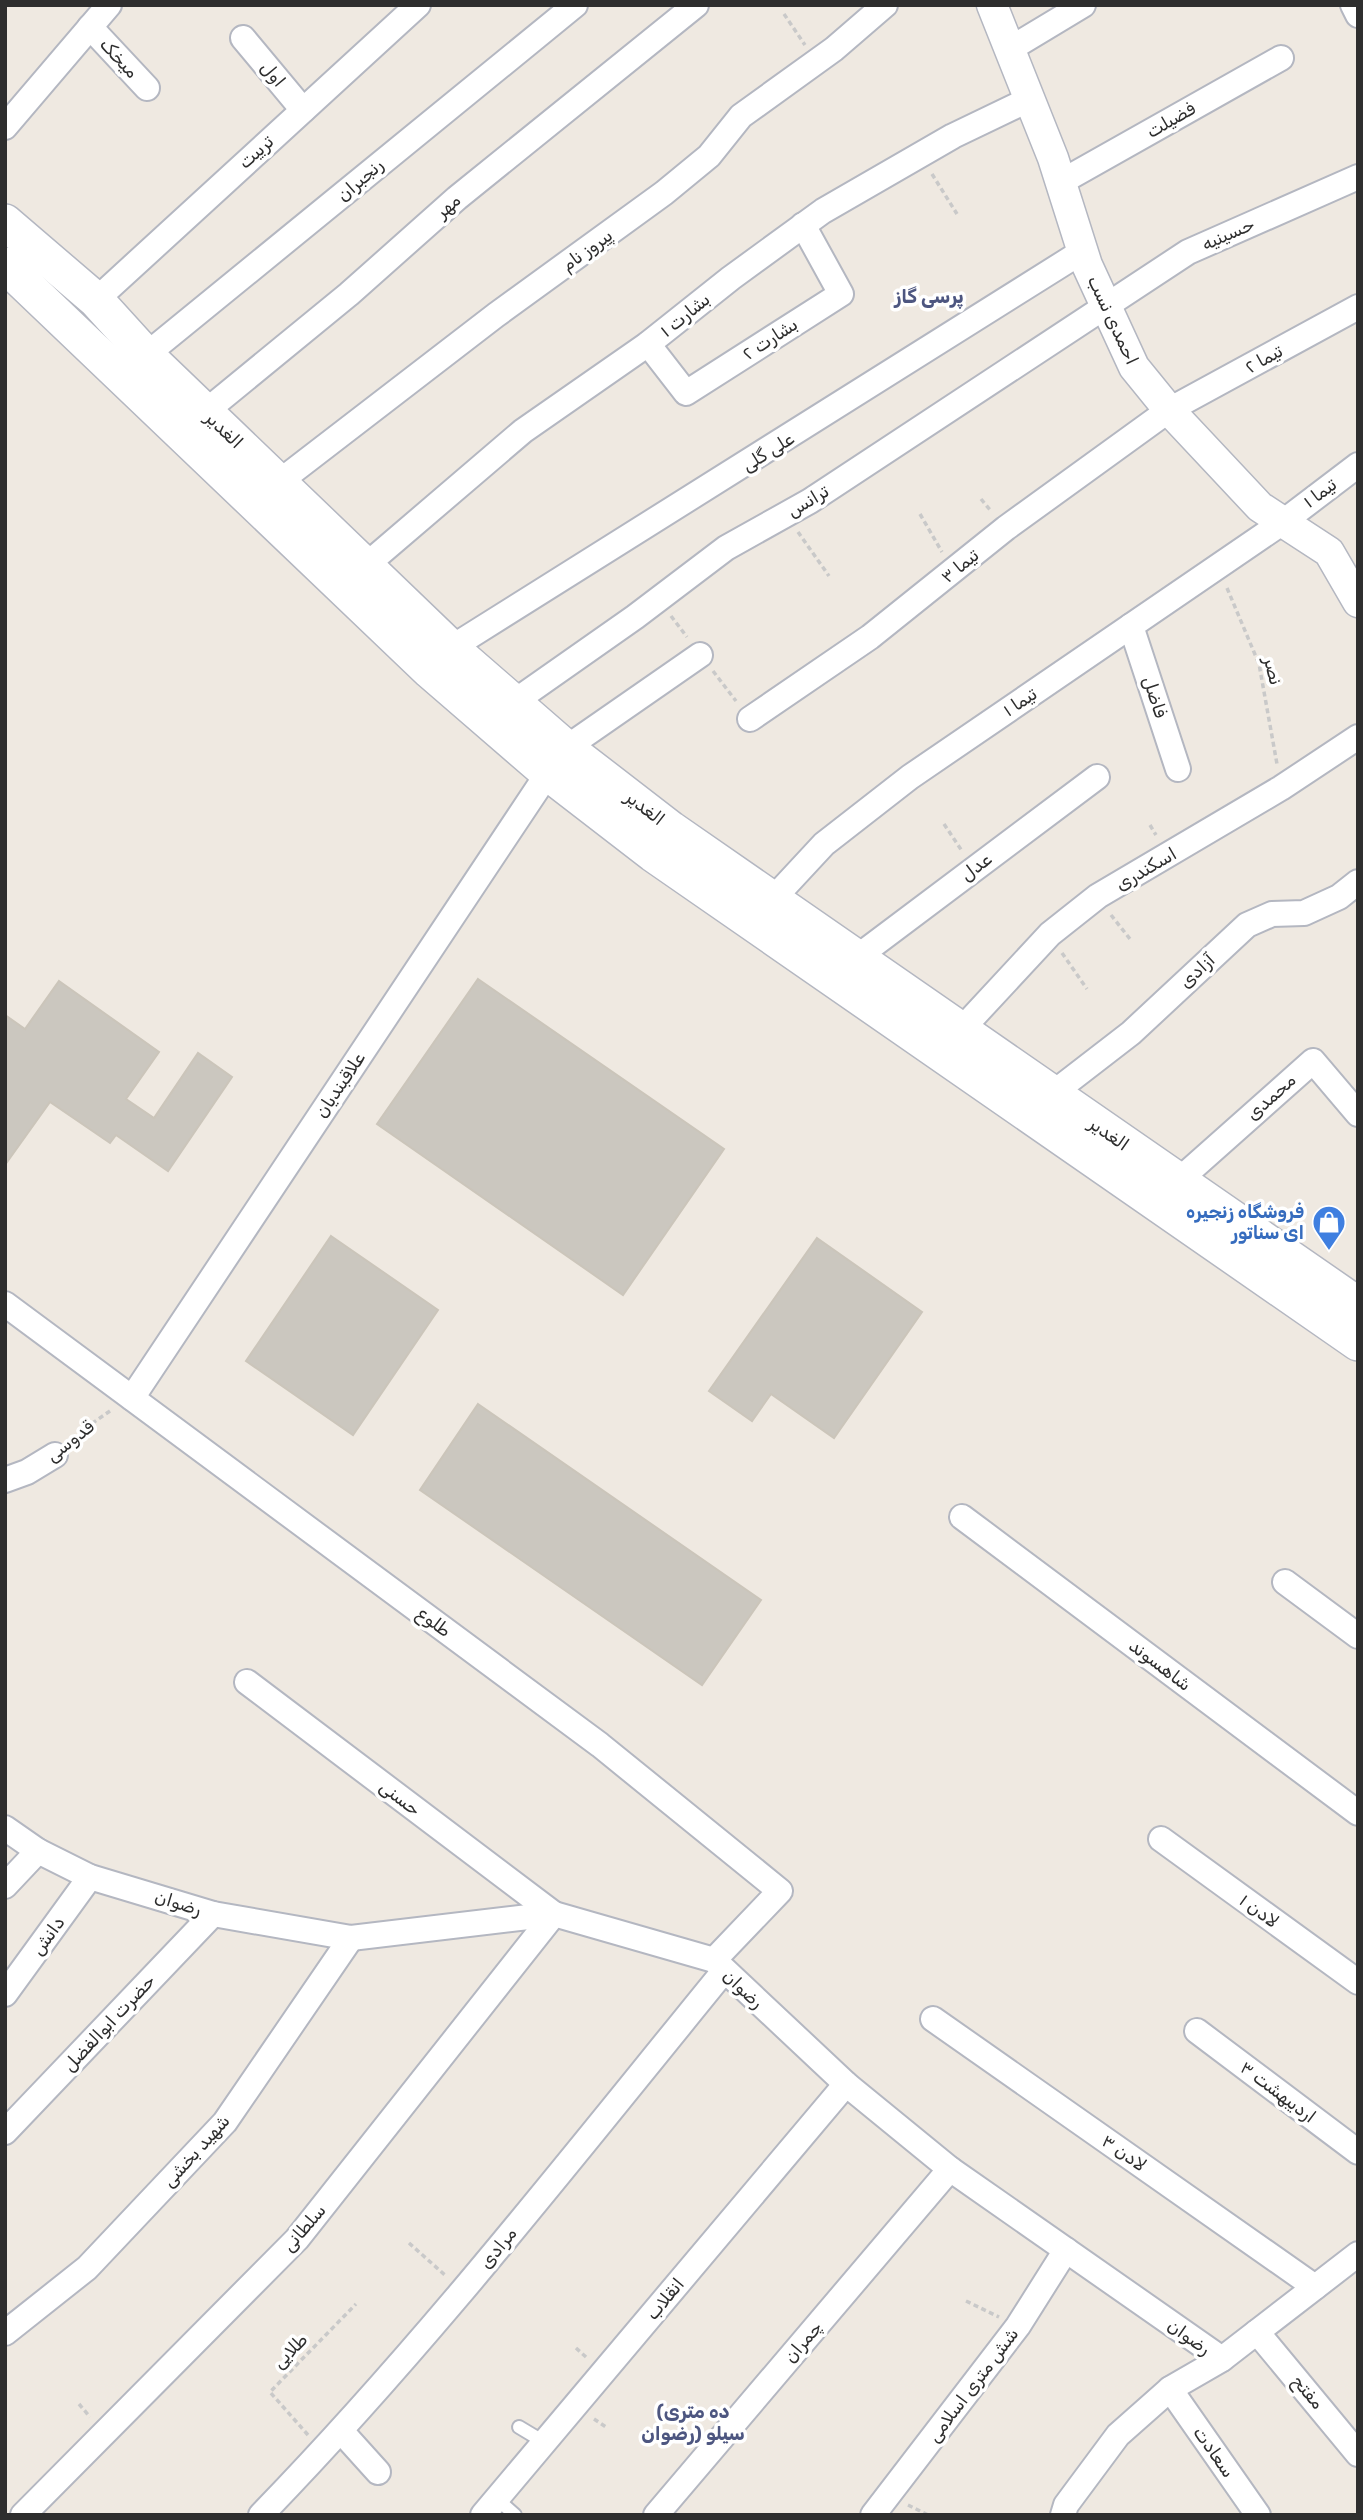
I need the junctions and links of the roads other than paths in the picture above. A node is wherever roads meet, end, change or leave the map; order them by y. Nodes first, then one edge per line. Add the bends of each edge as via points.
1 (109, 5) edge
2 (575, 5) edge
3 (696, 5) edge
4 (885, 5) edge
5 (992, 5) edge
6 (1083, 5) edge
7 (1353, 5) edge
8 (403, 11) edge
9 (1358, 15) edge
10 (90, 27) junction
11 (243, 38) dead end
12 (1010, 49) junction
13 (1281, 58) dead end
14 (147, 89) dead end
15 (1030, 99) junction
16 (303, 110) junction
17 (5, 127) edge
18 (1358, 177) edge
19 (1061, 182) junction
20 (5, 222) edge
21 (803, 225) junction
22 (1083, 251) junction
23 (5, 265) edge
24 (96, 300) junction
25 (1105, 304) junction
26 (1358, 307) edge
27 (648, 344) junction
28 (146, 355) junction
29 (1169, 410) junction
30 (205, 412) junction
31 (1358, 465) edge
32 (279, 482) junction
33 (1283, 522) junction
34 (364, 567) junction
35 (1355, 590) edge
36 (1131, 626) junction
37 (451, 648) junction
38 (699, 655) dead end
39 (514, 702) junction
40 (750, 719) dead end
41 (1358, 737) edge
42 (557, 760) junction
43 (1178, 769) dead end
44 (1097, 777) dead end
45 (1358, 882) edge
46 (772, 900) junction
47 (856, 958) junction
48 (960, 1031) junction
49 (1052, 1094) junction
50 (1358, 1114) edge
51 (1178, 1181) junction
52 (5, 1304) edge
53 (1358, 1305) edge
54 (1358, 1343) edge
55 (132, 1398) junction
56 (55, 1455) road end
57 (5, 1480) edge
58 (962, 1517) dead end
59 (1285, 1582) dead end
60 (1358, 1636) edge
61 (247, 1682) dead end
62 (1358, 1813) edge
63 (5, 1828) edge
64 (1161, 1839) dead end
65 (38, 1851) junction
66 (90, 1877) junction
67 (5, 1886) edge
68 (213, 1914) junction
69 (554, 1914) junction
70 (351, 1938) junction
71 (719, 1966) junction
72 (1358, 1982) edge
73 (5, 1994) edge
74 (933, 2019) dead end
75 (1197, 2031) dead end
76 (846, 2084) junction
77 (5, 2132) edge
78 (1358, 2152) edge
79 (950, 2169) junction
80 (1066, 2250) junction
81 (1355, 2260) edge
82 (1315, 2287) junction
83 (1258, 2332) junction
84 (5, 2333) edge
85 (1222, 2359) junction
86 (1170, 2389) junction
87 (519, 2427) dead end
88 (341, 2431) junction
89 (544, 2442) junction
90 (1358, 2454) edge
91 (377, 2472) dead end
92 (498, 2509) edge
93 (23, 2515) edge
94 (261, 2515) edge
95 (656, 2515) edge
96 (873, 2515) edge
97 (1063, 2515) edge
98 (1258, 2515) edge

1 - 10 street
2 - 28 street, رنجبران
3 - 30 street, مهر via 457,198
4 - 32 street, پیروز نام via 741,117 709,156 664,193
5 - 12 street, احمدی نسب
6 - 12 street
7 - 9 street
8 - 16 street, تربیت
10 - 14 street, میخک
10 - 17 street
11 - 16 street, اول
12 - 15 street, احمدی نسب
13 - 19 street, فضیلت
15 - 19 street, احمدی نسب
15 - 21 street, بشارت ۱ via 920,154
16 - 24 street, تربیت
18 - 25 street, حسینیه via 1188,252
19 - 22 street, احمدی نسب
20 - 24 main road, الغدیر
21 - 27 street, بشارت ۱
21 - 27 street, بشارت ۲ via 841,294 685,393
22 - 25 street, احمدی نسب
22 - 37 street, علی گلی
23 - 42 main road, الغدیر via 430,671
24 - 28 main road, الغدیر
25 - 29 street, احمدی نسب via 1134,367
25 - 39 street, ترانس via 969,397 726,548
26 - 29 street, تیما ۲
27 - 34 street, بشارت ۱ via 523,431
28 - 30 main road, الغدیر
29 - 33 street, احمدی نسب via 1260,507
29 - 40 street, تیما ۳ via 1006,528 870,637
30 - 32 main road, الغدیر
31 - 33 street, ۱ تیما
32 - 34 main road, الغدیر
33 - 35 street, احمدی نسب via 1329,552
33 - 36 street, تیما ۱
34 - 37 main road, الغدیر
36 - 43 street, فاضل
36 - 46 street, تیما ۱ via 910,777 824,844
37 - 39 main road, الغدیر
38 - 42 street
39 - 42 main road, الغدیر
41 - 48 street, اسکندری via 1098,896 1050,934
42 - 46 main road, الغدیر via 671,829
42 - 54 main road, الغدیر via 664,862
42 - 55 street, علاقبندیان
44 - 47 street, عدل
45 - 49 street, آزادی via 1339,897 1304,913 1272,914 1247,925 1131,1032
46 - 47 main road, الغدیر
47 - 48 main road, الغدیر
48 - 49 main road, الغدیر
49 - 51 main road, الغدیر
50 - 51 street, محمدی via 1313,1060
51 - 53 main road, الغدیر
52 - 55 street, طلوع
55 - 71 street, طلوع via 600,1745 780,1891
56 - 57 street, قدوسی
58 - 62 street, شاهسوند
59 - 60 street
61 - 69 street, حسنی
63 - 65 street, رضوان
64 - 72 street, لادن ۱
65 - 66 street, رضوان
65 - 67 street
66 - 68 street, رضوان
66 - 73 street, دانش
68 - 70 street, رضوان
68 - 77 street, حضرت ابوالفضل
69 - 70 street, رضوان
69 - 71 street, رضوان
69 - 93 street, سلطانی via 297,2239
70 - 84 street, شهید بخشی via 225,2122 87,2268
71 - 76 street, رضوان
71 - 88 street, مرادی via 463,2291
74 - 82 street, لادن ۳
75 - 78 street, اردیبهشت ۳
76 - 79 street, رضوان
76 - 89 street, انقلاب
79 - 80 street, رضوان
79 - 95 street, چمران
80 - 85 street, رضوان
80 - 96 street, شش متری اسلامی via 1018,2326
81 - 82 street, رضوان
82 - 83 street, رضوان
83 - 85 street, رضوان
83 - 90 street, مفتح
85 - 86 street
86 - 97 street via 1118,2435
86 - 98 street, سعادت
87 - 89 lane
88 - 91 street
88 - 94 street, مرادی
89 - 92 street, انقلاب

